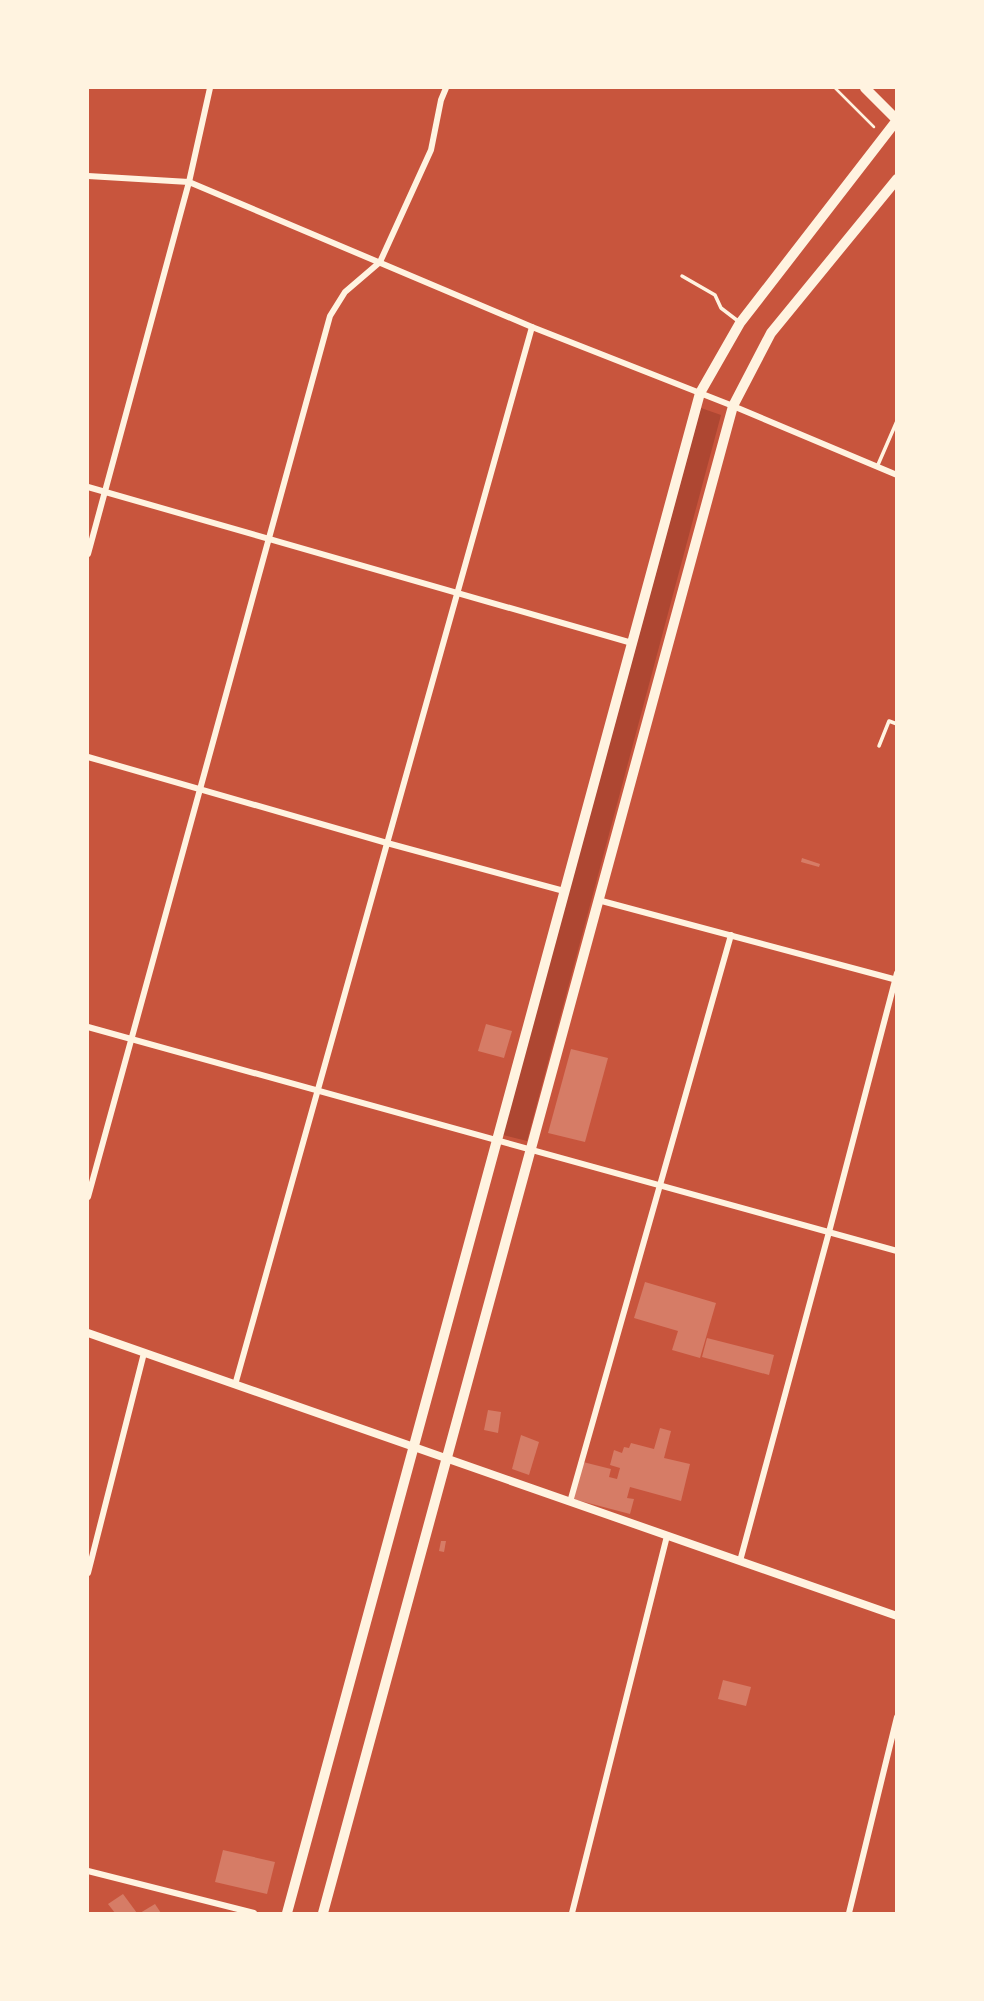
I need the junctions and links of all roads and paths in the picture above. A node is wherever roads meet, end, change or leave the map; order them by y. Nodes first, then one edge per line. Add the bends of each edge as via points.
1 (210, 88) edge
2 (446, 88) edge
3 (835, 88) edge
4 (865, 88) edge
5 (897, 120) edge
6 (884, 137) junction
7 (88, 176) edge
8 (897, 179) edge
9 (189, 182) junction
10 (380, 261) junction
11 (682, 276) dead end
12 (740, 323) junction
13 (532, 327) junction
14 (700, 393) junction
15 (733, 406) junction
16 (897, 421) edge
17 (877, 467) junction
18 (897, 475) edge
19 (88, 486) edge
20 (106, 492) junction
21 (269, 540) junction
22 (88, 554) edge
23 (457, 593) junction
24 (632, 643) junction
25 (897, 724) edge
26 (879, 746) dead end
27 (88, 757) edge
28 (200, 788) junction
29 (387, 843) junction
30 (564, 891) junction
31 (598, 900) junction
32 (731, 935) junction
33 (896, 977) edge
34 (88, 1027) edge
35 (131, 1040) junction
36 (318, 1091) junction
37 (496, 1140) junction
38 (530, 1149) junction
39 (659, 1185) junction
40 (88, 1197) edge
41 (829, 1232) junction
42 (897, 1251) edge
43 (88, 1333) edge
44 (144, 1353) junction
45 (235, 1385) junction
46 (413, 1447) junction
47 (446, 1459) junction
48 (570, 1502) junction
49 (667, 1536) junction
50 (740, 1561) junction
51 (88, 1573) edge
52 (897, 1616) edge
53 (897, 1717) edge
54 (88, 1871) edge
55 (254, 1913) edge
56 (287, 1913) edge
57 (323, 1913) edge
58 (572, 1913) edge
59 (849, 1913) edge

1 - 9 street
2 - 10 street via 431,150
3 - 6 path
4 - 5 main road
5 - 6 main road
6 - 12 main road
7 - 9 street
8 - 15 main road via 771,333
9 - 10 street
9 - 20 street
10 - 13 street
10 - 21 street via 345,292 330,316
11 - 12 lane via 715,295 721,308
12 - 14 main road
13 - 14 street
13 - 23 street
14 - 15 street
14 - 24 main road
15 - 17 street
15 - 31 main road
16 - 17 lane
17 - 18 street
19 - 20 street
20 - 21 street
20 - 22 street
21 - 23 street
21 - 28 street
23 - 24 street
23 - 29 street
24 - 30 main road
25 - 26 lane via 889,721
27 - 28 street
28 - 29 street
28 - 35 street
29 - 30 street
29 - 36 street
30 - 37 main road
31 - 32 street
31 - 38 main road
32 - 33 street
32 - 39 street
33 - 41 street
34 - 35 street
35 - 36 street
35 - 40 street
36 - 37 street
36 - 45 street
37 - 38 street
37 - 46 main road
38 - 39 street
38 - 47 main road
39 - 41 street
39 - 48 street
41 - 42 street
41 - 50 street
43 - 44 street
44 - 45 street
44 - 51 street
45 - 46 street
46 - 47 street
46 - 56 main road
47 - 48 street
47 - 57 main road
48 - 49 street
49 - 50 street
49 - 58 street
50 - 52 street
53 - 59 street
54 - 55 street

